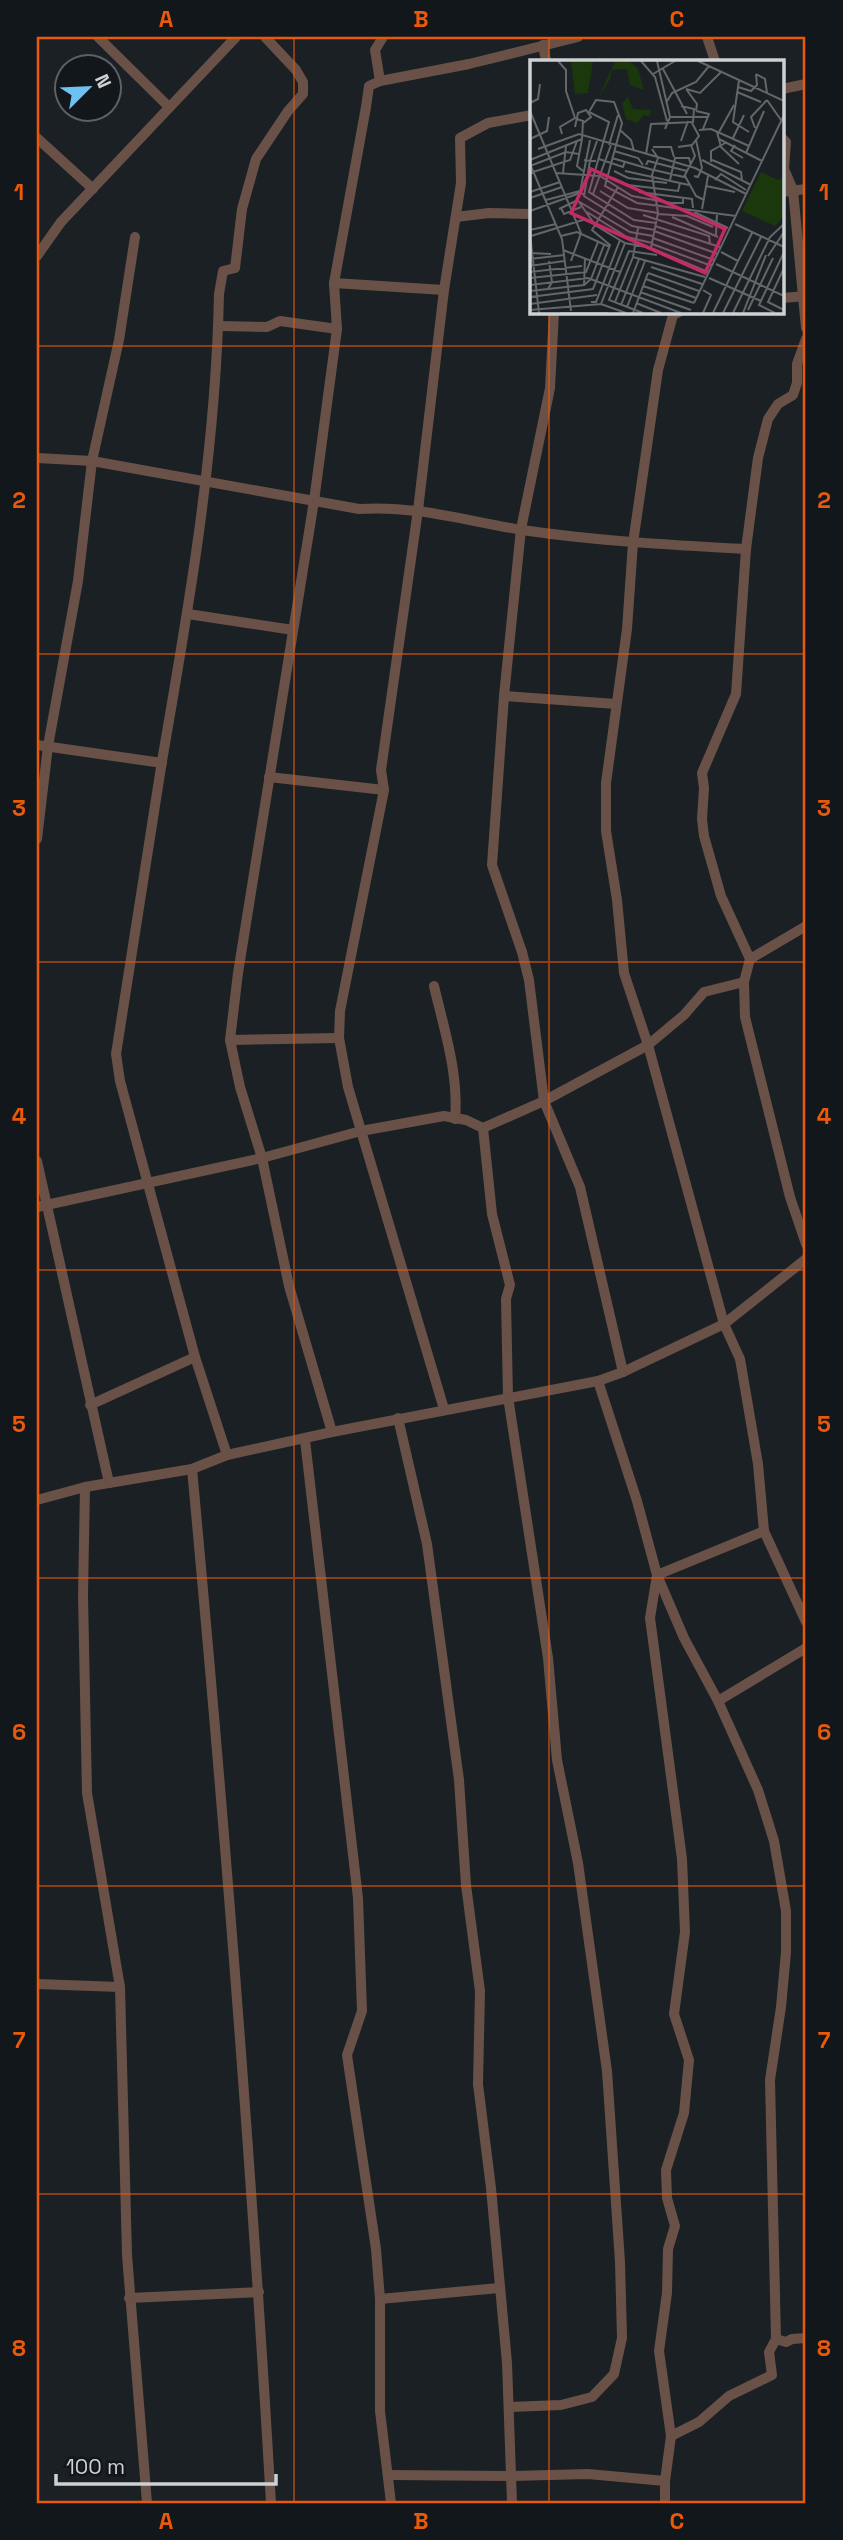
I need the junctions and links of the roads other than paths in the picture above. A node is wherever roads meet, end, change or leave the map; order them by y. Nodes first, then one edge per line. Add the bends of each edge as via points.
1 (98, 37) edge
2 (236, 37) edge
3 (265, 37) edge
4 (383, 37) edge
5 (578, 37) edge
6 (707, 37) edge
7 (543, 46) junction
8 (546, 60) edge
9 (715, 60) edge
10 (380, 81) junction
11 (806, 84) edge
12 (784, 89) edge
13 (168, 106) junction
14 (530, 115) edge
15 (37, 138) edge
16 (784, 140) edge
17 (784, 169) edge
18 (784, 169) edge
19 (93, 189) junction
20 (806, 189) edge
21 (787, 191) edge
22 (530, 214) edge
23 (456, 217) junction
24 (135, 237) dead end
25 (37, 256) edge
26 (334, 283) junction
27 (444, 290) junction
28 (804, 296) edge
29 (784, 298) edge
30 (554, 313) edge
31 (677, 313) edge
32 (219, 326) junction
33 (806, 328) edge
34 (337, 329) junction
35 (806, 339) edge
36 (793, 395) junction
37 (806, 398) edge
38 (37, 458) edge
39 (92, 461) junction
40 (206, 481) junction
41 (314, 501) junction
42 (418, 510) junction
43 (521, 529) junction
44 (633, 544) junction
45 (746, 549) junction
46 (188, 614) junction
47 (293, 630) junction
48 (504, 696) junction
49 (616, 704) junction
50 (42, 746) edge
51 (162, 763) junction
52 (269, 777) junction
53 (384, 790) junction
54 (37, 839) edge
55 (806, 926) edge
56 (750, 959) junction
57 (744, 982) junction
58 (434, 986) dead end
59 (339, 1038) junction
60 (230, 1040) junction
61 (648, 1045) junction
62 (544, 1101) junction
63 (455, 1119) junction
64 (483, 1128) junction
65 (361, 1131) junction
66 (262, 1158) junction
67 (37, 1161) edge
68 (149, 1183) junction
69 (43, 1206) edge
70 (806, 1244) edge
71 (806, 1259) edge
72 (724, 1324) junction
73 (195, 1357) junction
74 (623, 1372) junction
75 (598, 1381) junction
76 (508, 1397) junction
77 (90, 1405) junction
78 (444, 1409) junction
79 (398, 1418) junction
80 (332, 1432) junction
81 (305, 1440) junction
82 (227, 1455) junction
83 (192, 1469) junction
84 (109, 1483) junction
85 (85, 1487) junction
86 (37, 1500) edge
87 (764, 1531) junction
88 (657, 1575) junction
89 (806, 1622) edge
90 (806, 1648) edge
91 (718, 1701) junction
92 (37, 1984) edge
93 (120, 1987) junction
94 (499, 2288) junction
95 (259, 2292) junction
96 (129, 2298) junction
97 (380, 2299) junction
98 (806, 2338) edge
99 (776, 2339) junction
100 (509, 2407) junction
101 (671, 2435) junction
102 (389, 2475) junction
103 (512, 2476) junction
104 (665, 2481) junction
105 (148, 2503) edge
106 (271, 2503) edge
107 (391, 2503) edge
108 (512, 2503) edge
109 (666, 2503) edge

1 - 13 street
2 - 13 street
3 - 32 street via 296,70 303,94 256,159 242,209 235,268 223,271
4 - 10 street via 375,50
5 - 7 street
6 - 9 street
7 - 8 street
7 - 10 street
10 - 26 street via 367,90
11 - 12 street
13 - 19 street
14 - 23 street via 488,123 460,138
15 - 19 street
16 - 17 street
18 - 21 street
19 - 25 street
20 - 21 street
21 - 28 street
22 - 23 street
23 - 27 street
24 - 39 street via 119,340
26 - 27 street
26 - 34 street
27 - 42 street
28 - 29 street
28 - 33 street
30 - 43 street via 550,387
31 - 44 street via 658,370
32 - 34 street via 267,327 280,321
32 - 40 street
34 - 41 street
35 - 36 street
36 - 37 street
36 - 45 street via 778,404 768,419
38 - 39 street
39 - 40 street
39 - 50 street via 78,581
40 - 41 street
40 - 46 street
41 - 42 street via 359,509
41 - 47 street
42 - 43 street
42 - 53 street via 381,770
43 - 44 street
43 - 48 street
44 - 45 street
44 - 49 street
45 - 56 street via 736,694 702,774 702,819 721,896
46 - 47 street
46 - 51 street
47 - 52 street
48 - 49 street
48 - 62 street via 492,865 522,952
49 - 61 street via 606,783 606,831 624,973
50 - 51 street
50 - 54 street
51 - 68 street via 117,1054
52 - 53 street
52 - 60 street
53 - 59 street via 340,1011
55 - 56 street
56 - 57 street
57 - 61 street via 704,992
57 - 70 street via 745,1017
58 - 63 street via 457,1096
59 - 60 street
59 - 65 street
60 - 66 street
61 - 62 street
61 - 72 street
62 - 64 street
62 - 74 street via 580,1187
63 - 64 street
63 - 65 street via 443,1116
64 - 76 street via 492,1214 510,1284 506,1299
65 - 66 street
65 - 78 street
66 - 68 street
66 - 80 street via 289,1286
67 - 69 street
68 - 69 street
68 - 73 street
69 - 77 street
71 - 72 street
72 - 74 street
72 - 87 street via 740,1359
73 - 77 street
73 - 82 street
74 - 75 street
75 - 76 street
75 - 88 street
76 - 78 street
76 - 100 street via 548,1658 557,1760 578,1863 607,2071 622,2338 614,2374 592,2396 561,2405
77 - 84 street
78 - 79 street
79 - 80 street
79 - 94 street via 428,1544 459,1780 480,1992 478,2084
80 - 81 street
81 - 82 street
81 - 97 street via 358,1898 362,2011 347,2055
82 - 83 street
83 - 84 street
83 - 95 street via 225,1829
84 - 85 street
85 - 86 street
85 - 93 street via 87,1793
87 - 88 street
87 - 89 street
88 - 91 street
88 - 101 street via 650,1618 682,1859 685,1932 674,2014 689,2060 684,2113 666,2170 675,2226 668,2249 659,2351
90 - 91 street
91 - 99 street via 758,1790 774,1842 786,1911 781,2007 770,2080
92 - 93 street
93 - 96 street
94 - 97 street
94 - 100 street
95 - 96 street
95 - 106 street
96 - 105 street
97 - 102 street via 380,2411
98 - 99 street
99 - 101 street via 769,2352 772,2375 729,2396 699,2422
100 - 103 street
101 - 104 street
102 - 103 street
102 - 107 street
103 - 104 street via 588,2474
103 - 108 street
104 - 109 street

